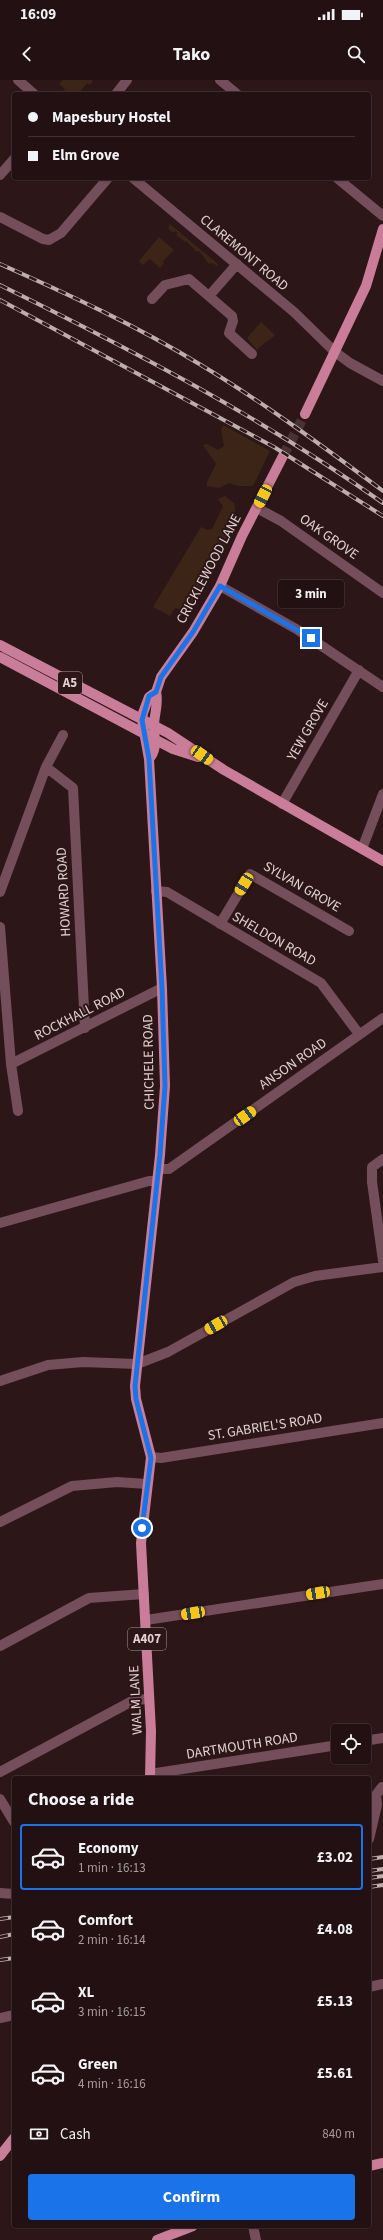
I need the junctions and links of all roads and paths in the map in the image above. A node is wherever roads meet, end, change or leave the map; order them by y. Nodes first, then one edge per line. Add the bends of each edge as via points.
1 (18, 80) edge
2 (127, 80) edge
3 (220, 80) edge
4 (32, 92) edge
5 (118, 92) edge
6 (235, 92) edge
7 (12, 161) edge
8 (0, 175) edge
9 (106, 180) edge
10 (135, 180) edge
11 (339, 180) edge
12 (383, 216) edge
13 (0, 217) edge
14 (383, 229) edge
15 (237, 264) junction
16 (209, 296) junction
17 (152, 298) dead end
18 (335, 352) junction
19 (252, 354) dead end
20 (383, 381) edge
21 (304, 414) tunnel mouth
22 (283, 456) tunnel mouth
23 (257, 508) junction
24 (220, 586) junction
25 (383, 593) edge
26 (0, 645) edge
27 (0, 657) edge
28 (359, 670) junction
29 (383, 687) edge
30 (156, 692) junction
31 (142, 720) junction
32 (154, 726) junction
33 (145, 733) junction
34 (63, 735) dead end
35 (156, 740) junction
36 (149, 759) junction
37 (212, 762) junction
38 (46, 767) junction
39 (383, 794) edge
40 (282, 804) junction
41 (362, 849) junction
42 (383, 861) edge
43 (0, 892) edge
44 (156, 892) junction
45 (220, 924) junction
46 (0, 927) edge
47 (349, 931) dead end
48 (1, 947) edge
49 (162, 988) junction
50 (383, 1018) edge
51 (85, 1028) junction
52 (359, 1034) junction
53 (11, 1064) junction
54 (18, 1111) dead end
55 (383, 1159) edge
56 (159, 1169) junction
57 (157, 1181) junction
58 (0, 1223) edge
59 (383, 1261) edge
60 (383, 1267) edge
61 (137, 1364) junction
62 (0, 1381) edge
63 (383, 1423) edge
64 (151, 1458) junction
65 (148, 1484) junction
66 (0, 1522) edge
67 (383, 1584) edge
68 (144, 1594) junction
69 (146, 1620) junction
70 (0, 1646) edge
71 (149, 1699) junction
72 (383, 1738) edge
73 (371, 1740) edge
74 (331, 1746) edge
75 (0, 1772) edge
76 (150, 1776) edge
77 (382, 1793) edge
78 (0, 1799) edge
79 (12, 1819) edge
80 (371, 1832) edge
81 (0, 1894) edge
82 (12, 1894) edge
83 (383, 1984) edge
84 (371, 1987) edge
85 (12, 2015) edge
86 (0, 2018) edge
87 (12, 2141) edge
88 (0, 2156) edge
89 (383, 2163) edge
90 (371, 2166) edge
91 (188, 2228) edge
92 (253, 2228) edge
93 (157, 2240) edge
94 (256, 2240) edge

1 - 4 street
2 - 5 street
3 - 6 street
7 - 8 street
9 - 13 street via 61,233 49,240
10 - 15 street, CLAREMONT ROAD
11 - 12 street
14 - 18 main road via 366,286
15 - 16 street
15 - 18 street, CLAREMONT ROAD via 294,312
16 - 17 street via 189,279 184,279 165,285
16 - 19 street via 232,316 229,333
18 - 20 street, CLAREMONT ROAD
18 - 21 main road
22 - 23 main road, CRICKLEWOOD LANE / A407
23 - 24 main road, CRICKLEWOOD LANE / A407
23 - 25 street, OAK GROVE via 271,515
24 - 28 street via 298,630
24 - 30 main road, CRICKLEWOOD LANE / A407 via 193,632 161,677
26 - 31 main road, A5
27 - 33 main road, A5
28 - 29 street
28 - 40 street, YEW GROVE
30 - 31 main road, CRICKLEWOOD LANE / A407 via 149,696
30 - 32 main road, CRICKLEWOOD LANE / A407 via 158,701
31 - 32 main road, A5
31 - 33 main road, A407
32 - 35 main road, A407
32 - 37 main road, A5
33 - 35 main road, A5
33 - 36 main road, CHICHELE ROAD / A407
34 - 38 street
35 - 36 main road, CHICHELE ROAD / A407 via 154,754
35 - 37 main road, A5 via 173,749
36 - 44 main road, CHICHELE ROAD / A407
37 - 40 main road, A5
38 - 43 street
38 - 51 street, HOWARD ROAD via 72,788
39 - 41 street
40 - 41 main road, A5
41 - 42 main road, A5
44 - 45 street, SHELDON ROAD via 167,892
44 - 49 main road, CHICHELE ROAD / A407
45 - 47 street, SYLVAN GROVE via 250,874
45 - 52 street, SHELDON ROAD via 321,983
46 - 48 street
48 - 53 street
49 - 51 street, ROCKHALL ROAD
49 - 56 main road, CHICHELE ROAD / A407 via 165,1086
50 - 52 street, ANSON ROAD
51 - 53 street, ROCKHALL ROAD
52 - 56 street, ANSON ROAD via 169,1169
53 - 54 street
55 - 59 street via 372,1167
56 - 57 main road, CHICHELE ROAD / A407
57 - 58 street via 149,1181
57 - 61 main road, CHICHELE ROAD / A407
60 - 61 street via 315,1276 294,1282 168,1352
61 - 62 street via 83,1362 48,1365
61 - 64 main road, WALM LANE / A407 via 136,1399
63 - 64 street, ST. GABRIEL'S ROAD
64 - 65 main road, WALM LANE / A407
65 - 66 street via 117,1482 72,1486
65 - 68 main road, WALM LANE / A407 via 141,1543
67 - 69 street
68 - 69 main road, WALM LANE / A407
68 - 70 street via 89,1598
69 - 71 main road, WALM LANE / A407
71 - 75 street via 134,1700
71 - 76 main road, WALM LANE / A407 via 152,1750
72 - 73 street
74 - 76 street, DARTMOUTH ROAD
77 - 80 street
78 - 79 street
81 - 82 street
83 - 84 street
85 - 86 street
87 - 88 main road
89 - 90 main road
91 - 93 main road
92 - 94 street

